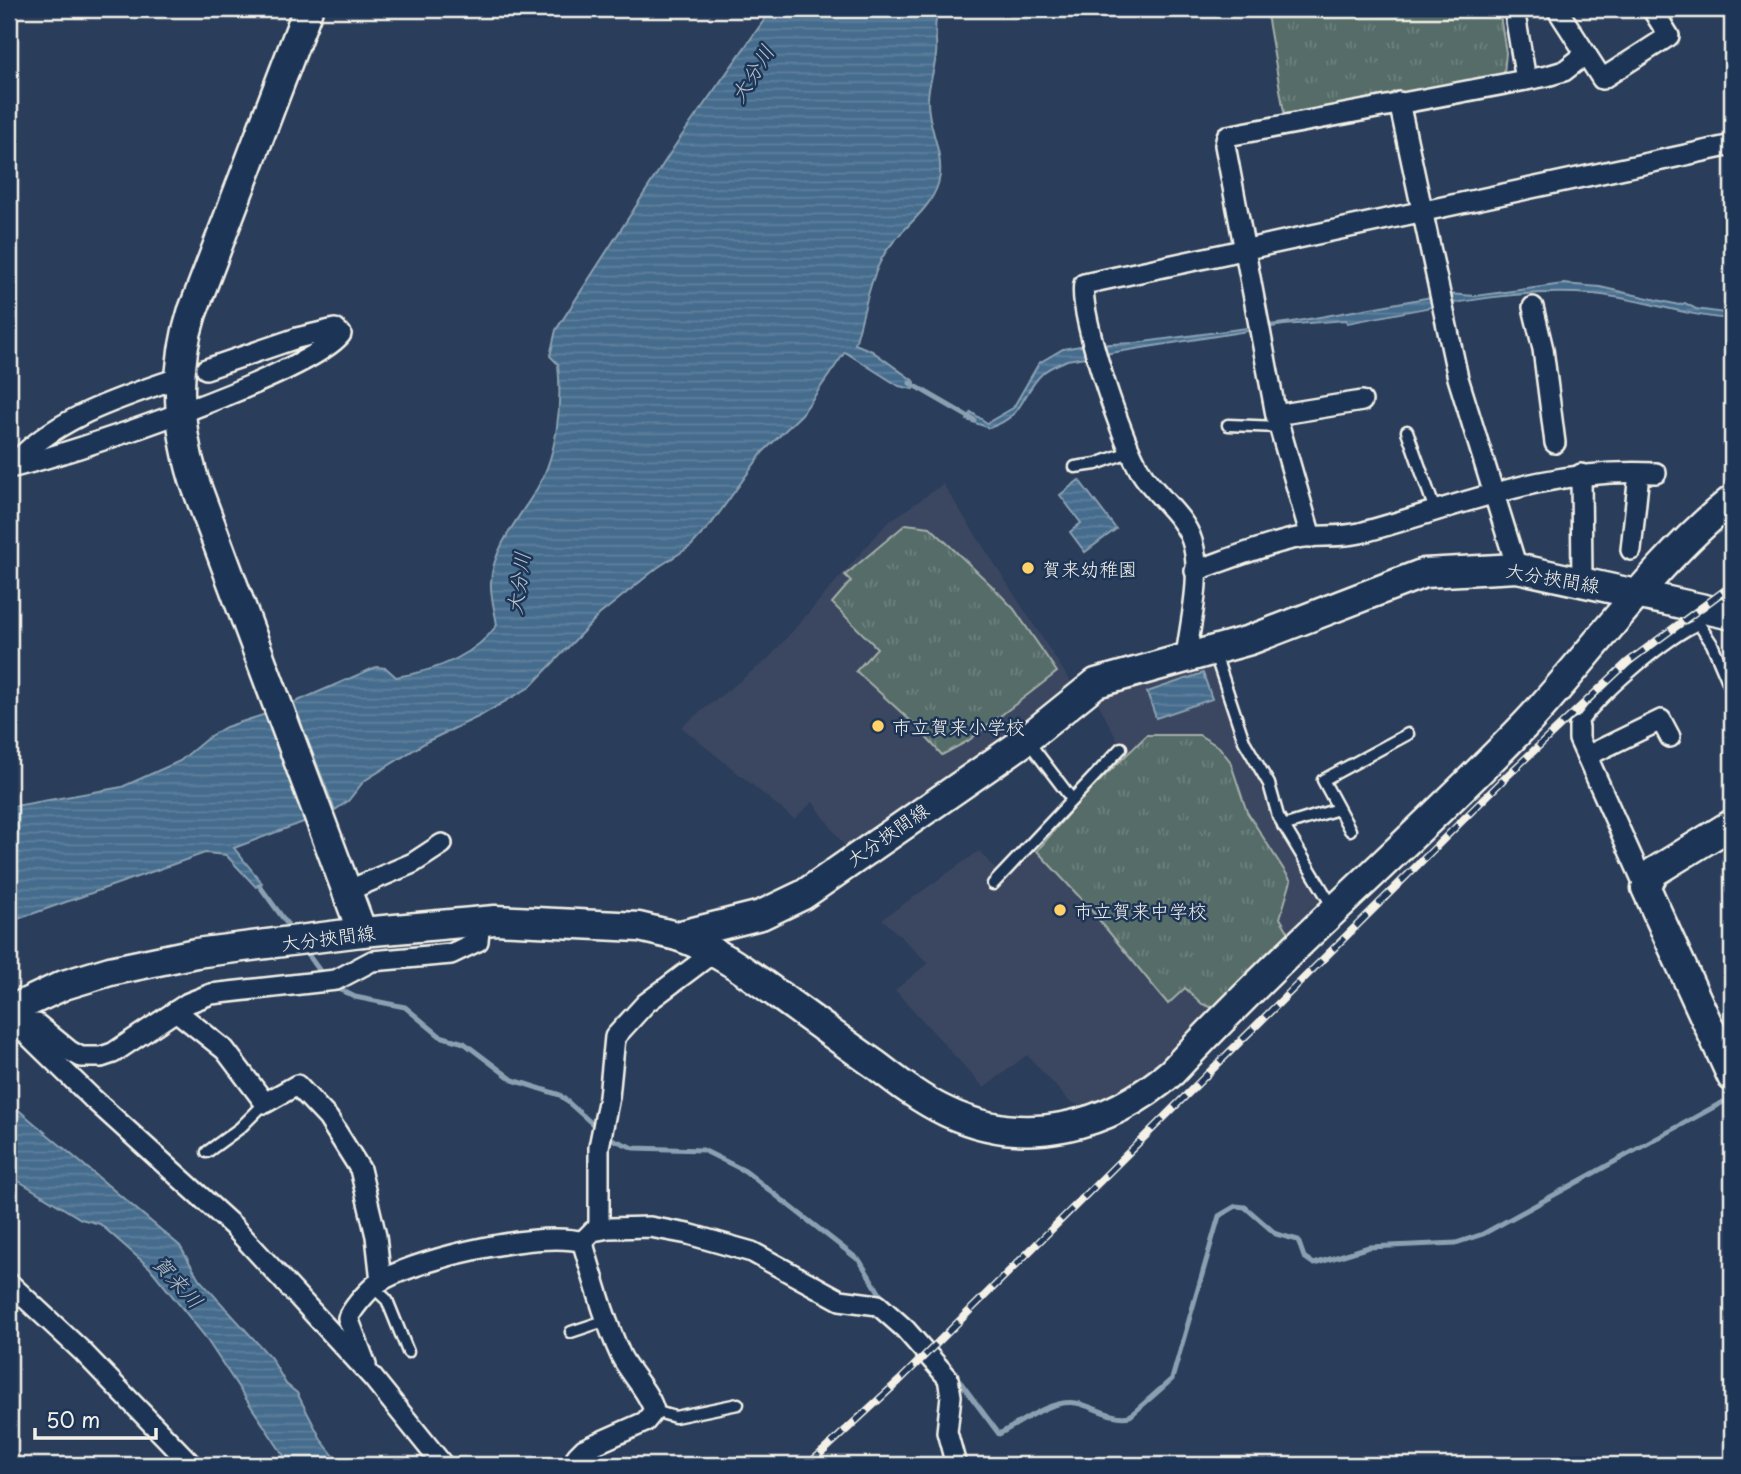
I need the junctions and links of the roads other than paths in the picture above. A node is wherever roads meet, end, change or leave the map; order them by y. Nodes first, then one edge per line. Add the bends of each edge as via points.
1 (308, 9) edge
2 (1514, 9) edge
3 (1556, 9) edge
4 (1652, 9) edge
5 (1586, 54) junction
6 (1526, 80) junction
7 (1399, 102) junction
8 (1732, 145) edge
9 (1422, 212) junction
10 (1245, 250) junction
11 (1533, 307) dead end
12 (205, 369) dead end
13 (169, 381) dead end
14 (1362, 401) dead end
15 (180, 417) junction
16 (1277, 421) junction
17 (1228, 425) dead end
18 (1407, 430) dead end
19 (1555, 443) dead end
20 (1129, 452) junction
21 (1075, 467) dead end
22 (10, 468) edge
23 (1581, 474) junction
24 (1492, 492) junction
25 (1732, 500) edge
26 (1435, 510) junction
27 (1311, 537) junction
28 (1631, 550) dead end
29 (1517, 568) junction
30 (1195, 571) junction
31 (1582, 580) junction
32 (1639, 593) junction
33 (1732, 615) edge
34 (1214, 651) junction
35 (1186, 658) junction
36 (1732, 691) edge
37 (1579, 727) joint
38 (1408, 734) dead end
39 (1670, 737) dead end
40 (1026, 740) junction
41 (1121, 748) dead end
42 (1587, 756) junction
43 (1071, 798) junction
44 (1338, 808) junction
45 (1732, 824) edge
46 (1283, 826) junction
47 (1350, 830) dead end
48 (442, 844) dead end
49 (993, 884) dead end
50 (345, 886) junction
51 (1648, 893) junction
52 (1335, 911) junction
53 (480, 921) junction
54 (362, 932) junction
55 (677, 936) junction
56 (714, 952) junction
57 (176, 1011) junction
58 (12, 1018) edge
59 (1732, 1077) edge
60 (265, 1104) junction
61 (207, 1152) dead end
62 (591, 1236) junction
63 (9, 1283) edge
64 (377, 1284) junction
65 (607, 1320) junction
66 (570, 1332) dead end
67 (408, 1352) dead end
68 (373, 1378) junction
69 (738, 1404) dead end
70 (654, 1411) junction
71 (192, 1465) edge
72 (443, 1465) edge
73 (576, 1465) edge
74 (956, 1465) edge

1 - 15 street via 192,313 180,367
2 - 6 street
3 - 5 street
4 - 5 street via 1670,36 1602,79
5 - 6 street via 1564,71
6 - 7 street
7 - 9 street
7 - 10 street via 1227,136
8 - 9 street
9 - 10 street
9 - 24 street via 1458,378
10 - 16 street
10 - 20 street via 1084,284 1099,365
11 - 19 street
12 - 15 street via 316,332 335,329 341,334 299,362
13 - 22 street via 67,422 38,440
14 - 16 street
15 - 22 street
15 - 50 street via 200,499
16 - 17 lane
16 - 27 street
18 - 26 lane
20 - 21 lane
20 - 30 street via 1188,531
23 - 24 street
23 - 28 street via 1648,473
23 - 31 street
24 - 26 street
24 - 29 street
25 - 32 street via 1689,538
26 - 27 street via 1355,534
27 - 30 street via 1281,542
29 - 31 street, 大分挾間線
29 - 34 street, 大分挾間線 via 1452,569 1412,576
30 - 35 street
31 - 32 street, 大分挾間線
32 - 33 street, 大分挾間線
32 - 52 street via 1522,728
34 - 35 street, 大分挾間線
34 - 46 lane via 1248,750 1269,784
35 - 40 street, 大分挾間線 via 1096,684
36 - 37 lane via 1699,624 1651,655 1587,714
37 - 42 street
38 - 44 lane via 1323,780
39 - 42 street via 1661,720
40 - 43 lane
40 - 55 street, 大分挾間線 via 794,901 761,915
41 - 43 lane
42 - 51 street
43 - 49 lane
44 - 46 lane
44 - 47 lane
45 - 51 street via 1654,872 1646,882
46 - 52 lane
48 - 50 street via 412,863
50 - 54 street
51 - 59 street
52 - 56 street via 1142,1096 1094,1121 1040,1131 988,1126 934,1105
53 - 54 street, 大分挾間線
53 - 55 street, 大分挾間線 via 632,927
53 - 57 street via 478,941 459,952 372,961 336,980 211,994
54 - 58 street, 大分挾間線 via 145,962 64,985
55 - 56 street
56 - 62 street via 646,1003 615,1038
57 - 58 street via 113,1053 96,1058 81,1057 37,1024
57 - 60 street via 225,1050
58 - 68 street via 233,1226
60 - 61 lane
60 - 64 street via 286,1088 300,1086 351,1152 369,1203
62 - 64 street via 454,1253
62 - 65 street
62 - 74 street via 667,1229 743,1249 840,1300 878,1305 948,1378 947,1432
63 - 71 street
64 - 67 lane
64 - 68 street via 349,1314 348,1322
65 - 66 lane
65 - 70 street via 627,1368
68 - 72 street
69 - 70 lane via 675,1417
70 - 73 street via 645,1422 584,1450

